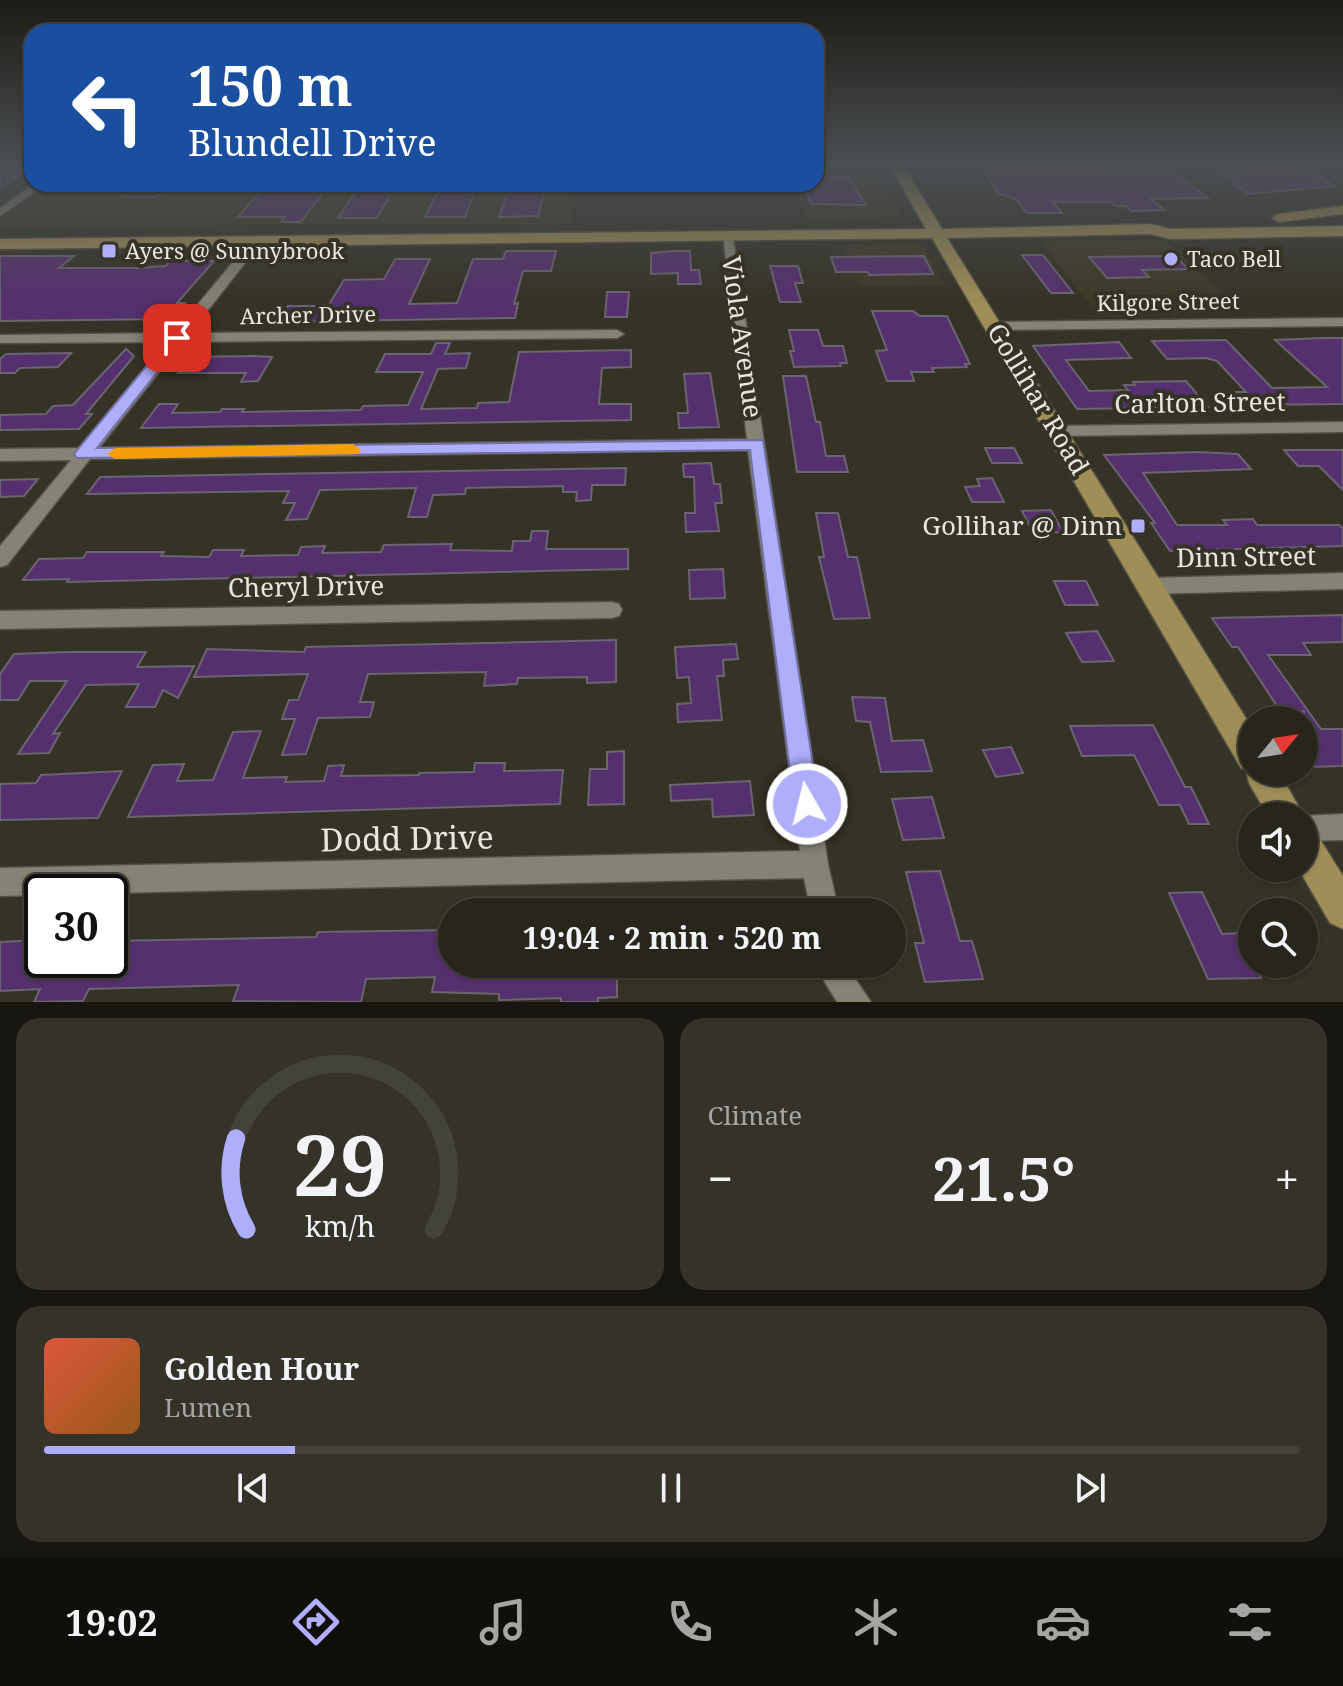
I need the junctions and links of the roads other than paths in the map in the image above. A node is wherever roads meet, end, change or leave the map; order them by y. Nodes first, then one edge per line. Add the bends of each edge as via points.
1 (924, 211) edge
2 (1337, 211) edge
3 (1343, 220) edge
4 (1150, 229) junction
5 (936, 231) junction
6 (1343, 231) edge
7 (1210, 232) junction
8 (727, 237) junction
9 (257, 240) junction
10 (0, 244) edge
11 (1343, 322) edge
12 (994, 326) junction
13 (617, 334) dead end
14 (177, 338) junction
15 (0, 339) edge
16 (1343, 427) edge
17 (1057, 431) junction
18 (757, 444) junction
19 (83, 454) junction
20 (0, 455) edge
21 (0, 560) edge
22 (1343, 581) edge
23 (1150, 586) junction
24 (612, 610) dead end
25 (0, 620) edge
26 (1238, 734) edge
27 (1343, 827) edge
28 (1318, 828) edge
29 (815, 864) junction
30 (1318, 868) edge
31 (0, 882) edge
32 (822, 898) edge
33 (1343, 910) edge
34 (838, 978) edge
35 (856, 1002) edge

1 - 5 main road, Gollihar Road
2 - 4 main road via 1159,224
3 - 7 main road
4 - 5 main road
4 - 7 main road
5 - 8 main road
5 - 12 main road, Gollihar Road
6 - 7 main road
8 - 9 main road
8 - 18 street, Viola Avenue
9 - 10 main road
9 - 14 street
11 - 12 street, Kilgore Street
12 - 17 main road, Gollihar Road
13 - 14 street, Archer Drive
14 - 15 street, Archer Drive
14 - 19 street
16 - 17 street, Carlton Street
17 - 23 main road, Gollihar Road
18 - 19 street
18 - 29 street, Viola Avenue
19 - 20 street
19 - 21 street
22 - 23 street, Dinn Street
23 - 26 main road, Gollihar Road
24 - 25 street, Cheryl Drive
27 - 28 street
29 - 31 street, Dodd Drive
29 - 32 street, Viola Avenue
30 - 33 main road
34 - 35 street

